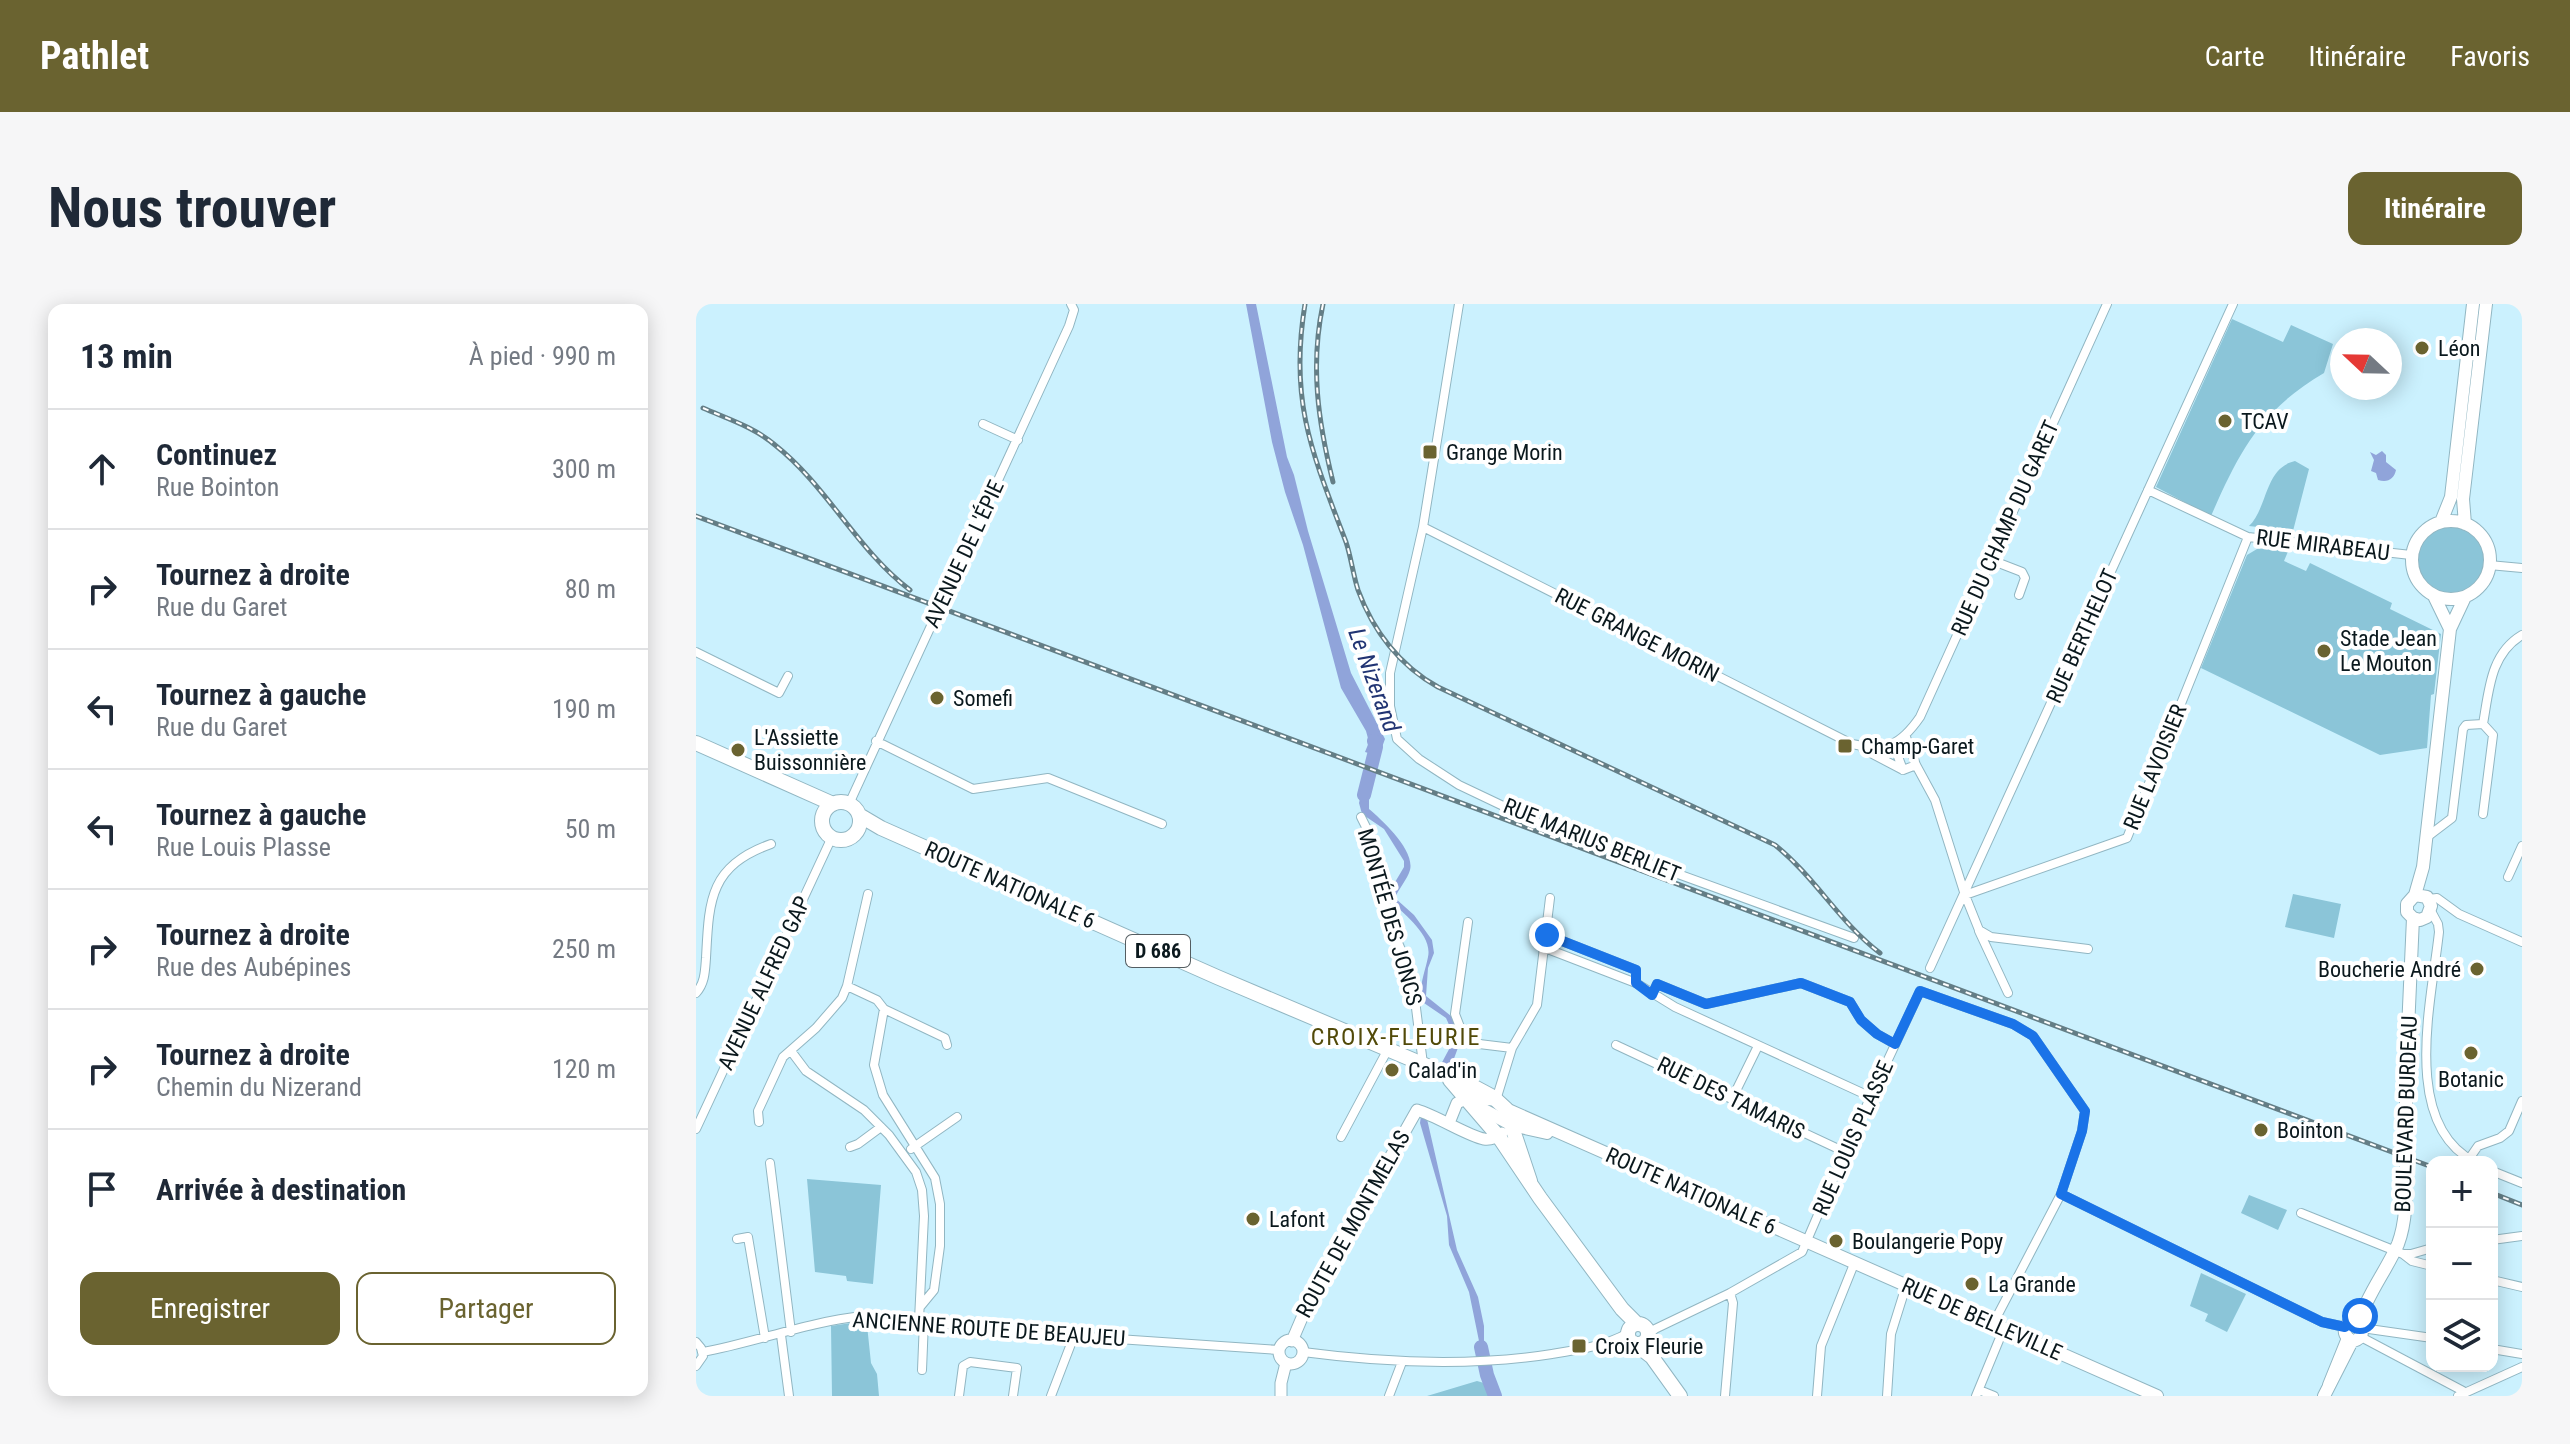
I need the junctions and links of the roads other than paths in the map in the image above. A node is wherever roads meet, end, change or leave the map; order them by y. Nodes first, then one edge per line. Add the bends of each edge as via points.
1 (1071, 304) edge
2 (1459, 304) edge
3 (2107, 304) edge
4 (2233, 304) edge
5 (2473, 304) edge
6 (2486, 304) edge
7 (983, 424) dead end
8 (1018, 440) junction
9 (2148, 490) junction
10 (2441, 522) junction
11 (2465, 524) junction
12 (1423, 527) junction
13 (2248, 537) junction
14 (2411, 555) junction
15 (1991, 560) junction
16 (2489, 565) junction
17 (2522, 568) edge
18 (2019, 595) dead end
19 (2434, 596) junction
20 (2465, 597) junction
21 (2450, 629) junction
22 (2522, 635) edge
23 (696, 652) edge
24 (788, 676) dead end
25 (2483, 724) junction
26 (1906, 737) junction
27 (876, 741) junction
28 (696, 743) edge
29 (1893, 743) junction
30 (1852, 744) junction
31 (1916, 765) junction
32 (1903, 770) junction
33 (828, 808) junction
34 (2483, 814) dead end
35 (855, 816) junction
36 (1361, 817) dead end
37 (1162, 824) dead end
38 (832, 837) junction
39 (2427, 837) junction
40 (771, 844) dead end
41 (2522, 846) edge
42 (2508, 877) dead end
43 (868, 894) dead end
44 (1965, 895) junction
45 (1550, 898) dead end
46 (2423, 908) junction
47 (1468, 922) dead end
48 (1979, 930) junction
49 (1547, 935) junction
50 (1854, 938) dead end
51 (2522, 942) edge
52 (1545, 948) junction
53 (2088, 949) dead end
54 (1930, 968) dead end
55 (1636, 983) junction
56 (847, 986) junction
57 (696, 993) edge
58 (2008, 993) dead end
59 (1652, 995) junction
60 (884, 1009) junction
61 (1895, 1044) junction
62 (947, 1045) dead end
63 (1616, 1045) dead end
64 (1758, 1046) junction
65 (1512, 1048) junction
66 (1388, 1049) junction
67 (791, 1051) junction
68 (1435, 1071) junction
69 (1871, 1097) junction
70 (1732, 1099) junction
71 (1470, 1101) junction
72 (2522, 1104) edge
73 (1501, 1105) junction
74 (957, 1117) dead end
75 (759, 1122) dead end
76 (1449, 1123) junction
77 (1512, 1125) junction
78 (881, 1127) junction
79 (696, 1129) edge
80 (1341, 1137) dead end
81 (1499, 1137) junction
82 (1575, 1140) junction
83 (850, 1147) dead end
84 (915, 1147) junction
85 (1845, 1152) junction
86 (904, 1154) junction
87 (2467, 1156) edge
88 (2474, 1156) edge
89 (770, 1163) dead end
90 (2498, 1173) edge
91 (1530, 1181) junction
92 (2522, 1183) edge
93 (2061, 1194) junction
94 (2301, 1213) dead end
95 (2522, 1236) edge
96 (737, 1239) dead end
97 (2498, 1239) edge
98 (1806, 1242) junction
99 (2426, 1250) edge
100 (2398, 1253) junction
101 (1854, 1264) junction
102 (2426, 1264) edge
103 (2498, 1281) edge
104 (1906, 1286) junction
105 (2522, 1287) edge
106 (1730, 1293) junction
107 (920, 1307) junction
108 (922, 1320) junction
109 (1998, 1326) junction
110 (791, 1332) junction
111 (2354, 1332) junction
112 (1637, 1334) junction
113 (781, 1335) junction
114 (1074, 1336) junction
115 (765, 1338) junction
116 (2426, 1338) edge
117 (1292, 1341) junction
118 (696, 1342) edge
119 (1279, 1350) junction
120 (2498, 1350) edge
121 (703, 1352) junction
122 (1303, 1352) junction
123 (2522, 1354) edge
124 (1402, 1362) junction
125 (1286, 1363) junction
126 (696, 1366) edge
127 (2522, 1367) edge
128 (922, 1370) dead end
129 (2326, 1391) edge
130 (1978, 1393) edge
131 (2461, 1394) edge
132 (789, 1396) edge
133 (959, 1396) edge
134 (1013, 1396) edge
135 (1051, 1396) edge
136 (1281, 1396) edge
137 (1389, 1396) edge
138 (1680, 1396) edge
139 (1725, 1396) edge
140 (1817, 1396) edge
141 (1887, 1396) edge
142 (1994, 1396) edge
143 (2157, 1396) edge

1 - 8 street, AVENUE DE L'ÉPIE via 1069,326
2 - 12 street, RUE MARIUS BERLIET
3 - 15 street, RUE DU CHAMP DU GARET
4 - 9 street, RUE BERTHELOT
5 - 10 main road via 2451,497
6 - 11 main road via 2463,499
7 - 8 street
8 - 27 street, AVENUE DE L'ÉPIE
9 - 13 street, RUE MIRABEAU
9 - 44 street, RUE BERTHELOT
10 - 11 main road
10 - 14 main road via 2421,534
11 - 16 main road via 2487,545
12 - 30 street, RUE GRANGE MORIN
12 - 50 street, RUE MARIUS BERLIET via 1390,673 1397,739 1459,785 1543,825
13 - 14 street, RUE MIRABEAU
13 - 44 street, RUE LAVOISIER via 2127,838
14 - 19 main road via 2416,579
15 - 18 street via 2022,572
15 - 26 street, RUE DU CHAMP DU GARET
16 - 17 street
16 - 20 main road via 2482,584
19 - 20 main road
19 - 21 main road
20 - 21 main road, BOULEVARD BURDEAU
21 - 39 main road, BOULEVARD BURDEAU
22 - 25 street via 2497,661
23 - 24 street via 779,693
25 - 34 street via 2493,735
25 - 39 street via 2463,729 2452,818
26 - 29 street
26 - 31 street
27 - 35 street, AVENUE DE L'ÉPIE
27 - 37 street via 973,789 1048,778
28 - 33 main road
29 - 30 street, RUE GRANGE MORIN via 1874,748
29 - 32 street
30 - 32 street, RUE GRANGE MORIN
31 - 32 street
31 - 44 street via 1935,800
33 - 35 main road
33 - 38 main road via 824,829
35 - 38 main road via 843,839
35 - 66 main road, ROUTE NATIONALE 6 / D 686
36 - 68 street, MONTÉE DES JONCS via 1373,841 1390,924 1409,972
38 - 79 street, AVENUE ALFRED GAP
39 - 46 main road, BOULEVARD BURDEAU
40 - 57 street via 730,867 716,886 709,907 704,981
41 - 42 street
43 - 56 street
44 - 48 street
44 - 54 street, RUE BERTHELOT
45 - 49 street
46 - 51 street via 2447,905
46 - 87 street via 2438,924 2427,1041 2429,1103 2439,1125
46 - 100 main road, BOULEVARD BURDEAU, bridge via 2414,942 2405,1209
47 - 65 street via 1455,1014 1465,1040
48 - 53 street via 1991,937
48 - 58 street
49 - 52 street
49 - 55 street via 1636,970
52 - 55 street
52 - 65 street via 1537,1005
55 - 59 street
56 - 60 street
56 - 67 street via 842,998
59 - 61 street via 1657,984 1706,1004 1801,983 1850,1002 1861,1020
59 - 64 street
60 - 62 street via 945,1038
60 - 84 street via 874,1065 883,1095
61 - 69 street, RUE LOUIS PLASSE
61 - 93 street, RUE LOUIS PLASSE via 1920,991 2033,1036 2085,1111
63 - 70 street, RUE DES TAMARIS
64 - 69 street
64 - 70 street
65 - 73 street
66 - 68 main road, ROUTE NATIONALE 6 / D 686
66 - 80 street
67 - 75 street via 775,1069 758,1111
67 - 78 street via 806,1071
68 - 71 main road, ROUTE NATIONALE 6 / D 686
68 - 73 main road, ROUTE NATIONALE 6 / D 686
69 - 85 street, RUE LOUIS PLASSE
70 - 85 street, RUE DES TAMARIS
71 - 73 street
71 - 76 street via 1457,1103
71 - 77 main road, ROUTE NATIONALE 6 / D 686
71 - 81 main road
72 - 88 street via 2509,1131 2478,1146
73 - 77 main road
73 - 82 main road, ROUTE NATIONALE 6 / D 686
74 - 84 street
76 - 81 street, ROUTE DE MONTMELAS via 1484,1139
76 - 117 street, ROUTE DE MONTMELAS via 1417,1110 1310,1299
77 - 81 street
77 - 82 main road, ROUTE NATIONALE 6 / D 686
77 - 91 main road
78 - 83 street
78 - 86 street
81 - 91 main road
82 - 98 main road, ROUTE NATIONALE 6 / D 686
84 - 86 street
84 - 107 street via 935,1178 940,1204 934,1290
85 - 98 street, RUE LOUIS PLASSE
86 - 107 street via 922,1190
89 - 110 street
90 - 92 street
91 - 112 main road
93 - 109 street
93 - 111 street via 2322,1322
94 - 100 street
95 - 97 street
96 - 115 street via 748,1237
98 - 101 main road, RUE DE BELLEVILLE / D 686
98 - 106 street via 1802,1252
99 - 100 street
100 - 102 street
100 - 111 main road, BOULEVARD BURDEAU via 2363,1307
101 - 104 main road, RUE DE BELLEVILLE / D 686
101 - 140 street via 1821,1346
103 - 105 street
104 - 109 main road, RUE DE BELLEVILLE / D 686
104 - 141 street via 1891,1334
106 - 112 street
106 - 139 street
107 - 108 street
108 - 110 street, ANCIENNE ROUTE DE BEAUJEU via 862,1316
108 - 114 street, ANCIENNE ROUTE DE BEAUJEU
108 - 128 street
109 - 130 street
109 - 143 main road, RUE DE BELLEVILLE / D 686
110 - 113 street, ANCIENNE ROUTE DE BEAUJEU
111 - 116 street
111 - 129 main road, BOULEVARD BURDEAU
111 - 131 street
112 - 124 street via 1587,1348 1494,1362
112 - 138 main road
113 - 115 street, ANCIENNE ROUTE DE BEAUJEU
113 - 132 street
114 - 119 street, ANCIENNE ROUTE DE BEAUJEU
114 - 135 street
115 - 121 street, ANCIENNE ROUTE DE BEAUJEU
117 - 119 street
117 - 122 street
118 - 121 street
119 - 125 street
120 - 123 street
121 - 126 street
122 - 124 street
122 - 125 street via 1297,1363
124 - 137 street
125 - 136 street
127 - 131 street
130 - 142 street
133 - 134 street via 963,1366 970,1362 1017,1368

